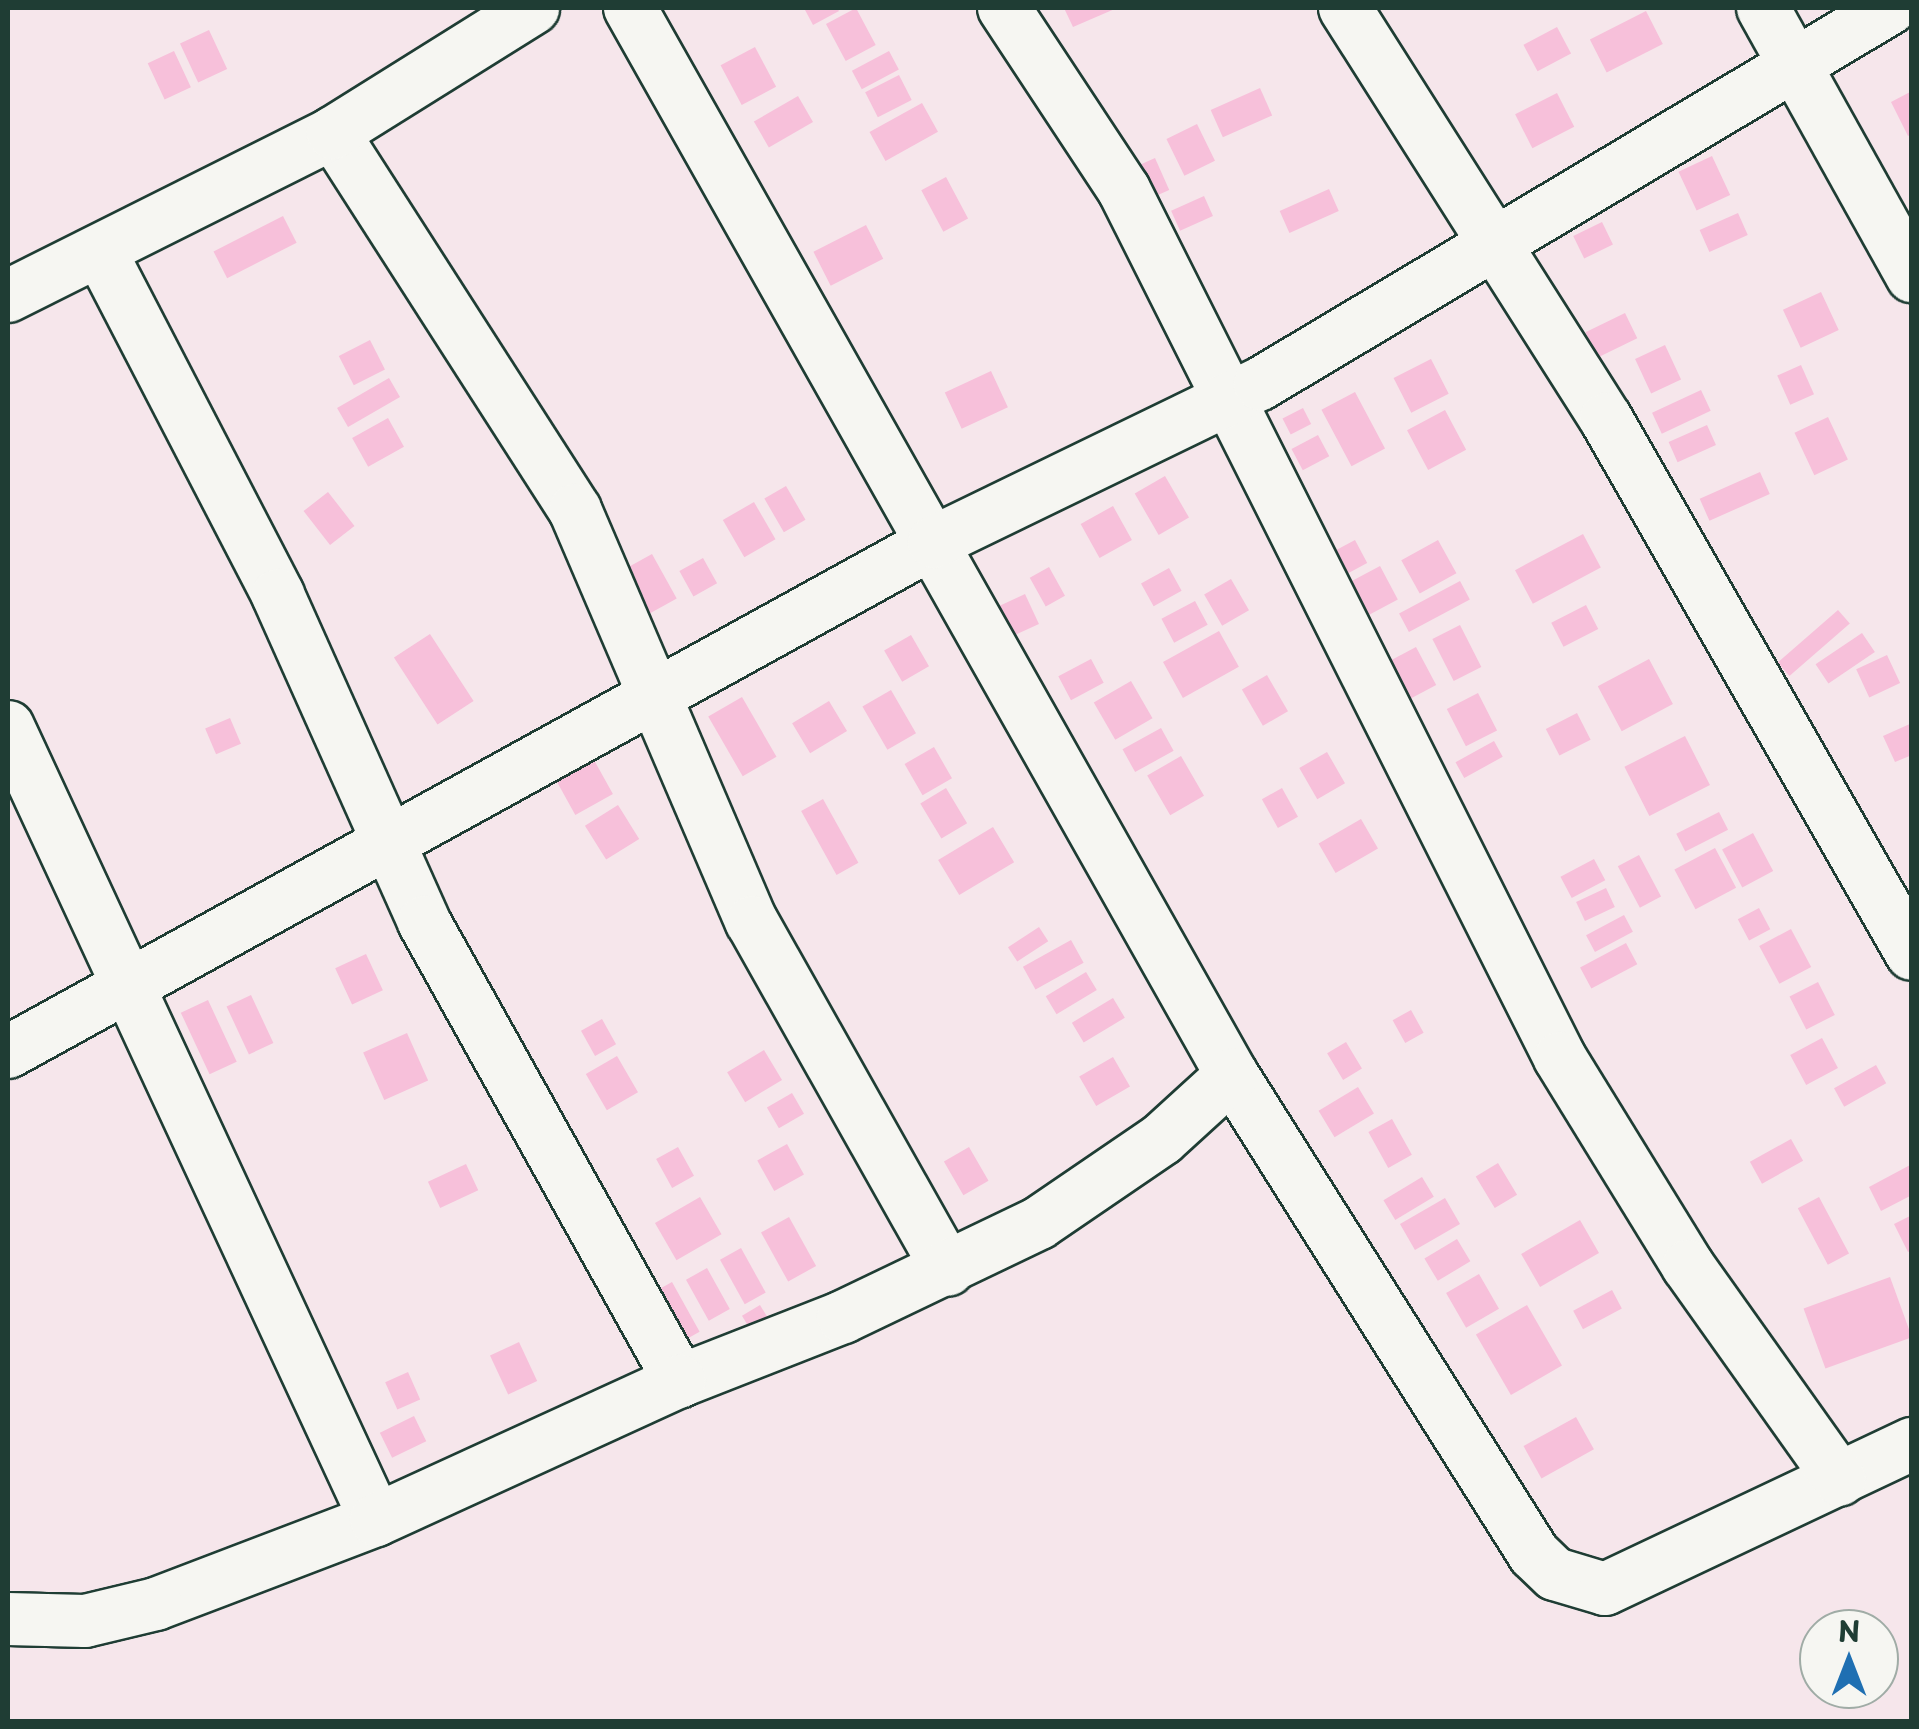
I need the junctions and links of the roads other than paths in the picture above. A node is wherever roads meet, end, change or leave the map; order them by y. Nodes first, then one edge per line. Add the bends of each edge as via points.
1 (534, 8) edge
2 (630, 8) edge
3 (1004, 8) edge
4 (1345, 8) edge
5 (1762, 8) edge
6 (1890, 8) edge
7 (1793, 61) junction
8 (333, 134) junction
9 (1496, 248) junction
10 (100, 252) junction
11 (1912, 276) edge
12 (8, 296) edge
13 (1234, 398) junction
14 (934, 542) junction
15 (655, 692) junction
16 (8, 727) edge
17 (384, 839) junction
18 (1912, 954) edge
19 (126, 987) junction
20 (8, 1052) edge
21 (1232, 1076) junction
22 (948, 1270) junction
23 (680, 1380) junction
24 (1912, 1444) edge
25 (1840, 1480) junction
26 (376, 1520) junction
27 (8, 1619) edge

1 - 8 street
2 - 14 street
3 - 13 street via 1124,190
4 - 9 street
5 - 7 street
6 - 7 street
7 - 9 street
7 - 11 street
8 - 10 street
8 - 15 street via 566,495
9 - 13 street
9 - 18 street via 1606,419
10 - 12 street
10 - 17 street via 286,610
13 - 14 street
13 - 25 street via 1560,1058 1688,1266
14 - 15 street
14 - 21 street
15 - 17 street
15 - 22 street via 684,783 752,922
16 - 19 street
17 - 19 street
17 - 23 street
19 - 20 street
19 - 26 street
21 - 22 street via 1108,1180
21 - 25 street via 1403,1356 1555,1574 1605,1590
22 - 23 street
23 - 26 street
24 - 25 street
26 - 27 street via 156,1604 85,1621

